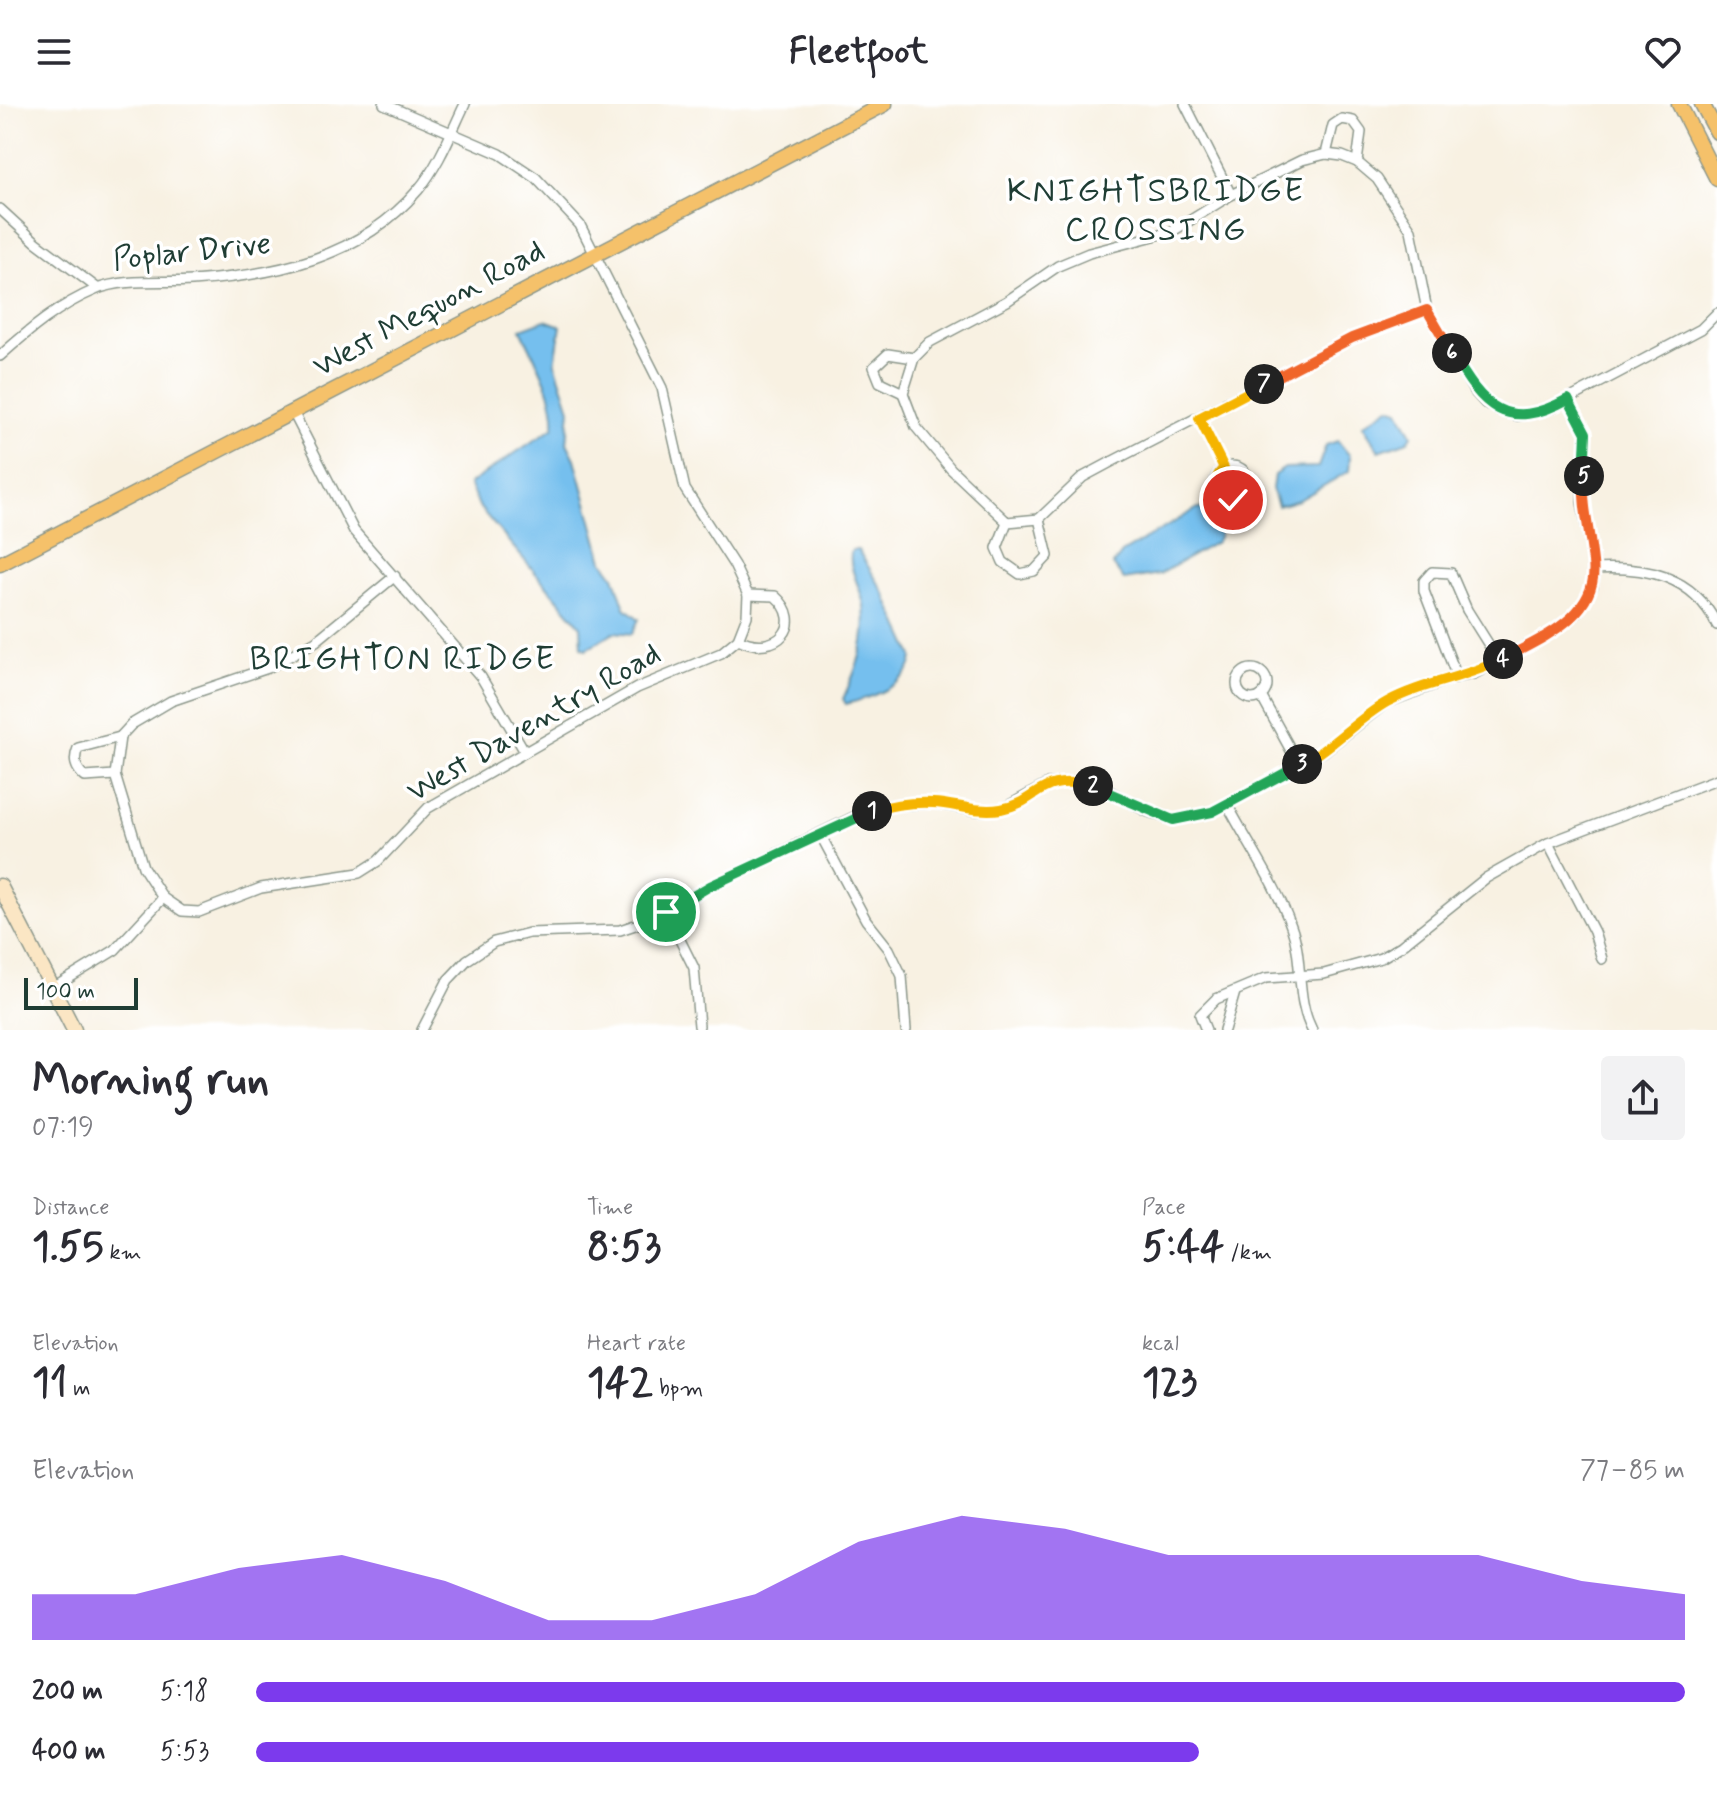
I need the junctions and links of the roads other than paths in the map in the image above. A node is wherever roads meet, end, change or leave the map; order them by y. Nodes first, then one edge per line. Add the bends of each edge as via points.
1 (384, 104) edge
2 (465, 104) edge
3 (885, 104) edge
4 (1185, 104) edge
5 (1679, 104) edge
6 (1702, 104) edge
7 (1717, 132) edge
8 (451, 133) junction
9 (1717, 138) edge
10 (1700, 146) junction
11 (1326, 154) junction
12 (1357, 162) junction
13 (1717, 179) edge
14 (1231, 195) junction
15 (0, 209) edge
16 (595, 255) junction
17 (97, 288) junction
18 (1427, 310) junction
19 (1717, 313) edge
20 (0, 356) edge
21 (914, 358) junction
22 (903, 393) junction
23 (1568, 399) junction
24 (293, 412) junction
25 (1199, 418) junction
26 (1224, 468) dead end
27 (1039, 519) junction
28 (1007, 522) junction
29 (0, 564) edge
30 (1593, 569) junction
31 (395, 576) junction
32 (748, 595) junction
33 (1717, 625) edge
34 (738, 639) junction
35 (1499, 661) junction
36 (1457, 677) junction
37 (1261, 696) dead end
38 (120, 737) junction
39 (525, 752) junction
40 (1299, 765) junction
41 (115, 775) junction
42 (1717, 779) edge
43 (1227, 804) junction
44 (820, 834) junction
45 (1548, 843) junction
46 (0, 886) edge
47 (163, 898) junction
48 (666, 912) junction
49 (1602, 959) dead end
50 (1299, 974) junction
51 (53, 988) junction
52 (1235, 992) junction
53 (699, 1026) dead end
54 (74, 1030) edge
55 (422, 1030) edge
56 (906, 1030) edge
57 (1206, 1030) edge
58 (1224, 1030) edge
59 (1312, 1030) edge

1 - 8 street
2 - 8 street, Poplar Drive
3 - 16 main road, West Mequon Road
4 - 14 street
5 - 10 main road
6 - 7 main road
8 - 16 street via 500,154 536,178 580,225
8 - 17 street, Poplar Drive via 418,190 379,225 330,254 243,278
9 - 10 street
10 - 13 main road
11 - 12 street
11 - 12 street via 1333,125 1342,119 1353,121 1361,132
11 - 14 street via 1285,166
12 - 18 street via 1377,179 1411,230
14 - 21 street via 1161,236 1058,266 936,339
15 - 17 street
16 - 24 main road, West Mequon Road
16 - 32 street via 662,388 689,500 722,545
17 - 20 street, Poplar Drive via 45,317
18 - 23 street via 1485,403 1518,416 1537,414
18 - 25 street via 1352,338
19 - 23 street via 1701,329
21 - 22 street
21 - 22 street via 888,354 874,367 880,382
22 - 28 street via 916,427
23 - 30 street via 1586,433 1582,502
24 - 29 main road, West Mequon Road
24 - 31 street via 340,509
25 - 26 street
25 - 27 street via 1083,477
27 - 28 street
27 - 28 street via 1048,556 1034,571 1020,574 1003,562 997,548
30 - 33 street via 1620,567 1680,581 1700,596
30 - 35 street via 1593,586 1578,612
31 - 38 street via 316,641 268,668 171,701
31 - 39 street via 481,677
32 - 34 street
32 - 34 street via 775,596 786,609 788,622 774,643 761,647
34 - 39 street, West Daventry Road via 721,653 637,688
35 - 36 street
35 - 36 street via 1451,573 1432,572 1424,591
36 - 40 street via 1386,703
37 - 40 street
38 - 41 street
38 - 41 street via 78,748 74,758 85,777
39 - 47 street, West Daventry Road via 428,808 378,861 359,873 261,888 199,912 182,911
40 - 43 street
41 - 47 street via 143,867
42 - 45 street
43 - 44 street via 1173,820 1104,788 1077,782 1048,784 1004,808 887,806
43 - 50 street via 1291,924
44 - 48 street
44 - 56 street via 902,976
45 - 49 street via 1594,932
45 - 50 street via 1486,878 1381,958 1324,974
46 - 51 street
47 - 51 street via 115,950
48 - 53 street via 694,968
48 - 55 street via 620,930 529,933 494,942 448,980
50 - 52 street via 1266,978
50 - 59 street via 1302,1005
51 - 54 street
52 - 57 street via 1202,1010
52 - 58 street

